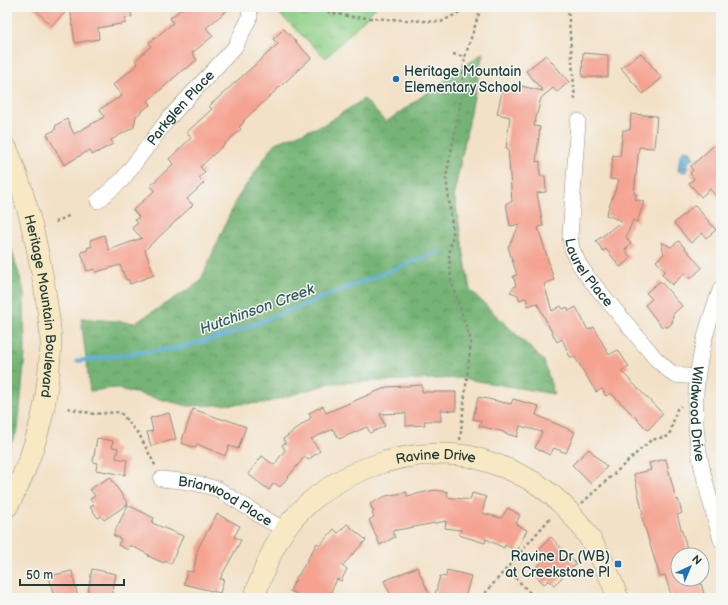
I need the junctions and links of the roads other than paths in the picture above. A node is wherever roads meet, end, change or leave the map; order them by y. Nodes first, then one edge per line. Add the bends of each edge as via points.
1 (249, 7) edge
2 (578, 121) dead end
3 (7, 150) edge
4 (98, 201) dead end
5 (721, 288) edge
6 (697, 377) junction
7 (161, 479) road end
8 (7, 507) edge
9 (285, 530) junction
10 (721, 540) edge
11 (254, 598) edge
12 (618, 598) edge

1 - 4 street, Parkglen Place via 250,17 235,47 169,118 122,180
2 - 6 street, Laurel Place via 570,237 572,249 579,264 598,290 667,370 674,374
3 - 8 street, Heritage Mountain Boulevard via 34,228 44,283 51,346 44,405 37,434 15,494
5 - 6 street, Wildwood Drive via 707,328
6 - 10 street, Wildwood Drive via 696,425 704,477
7 - 9 street, Briarwood Place via 191,482 218,489
9 - 11 street, Ravine Drive via 267,563
9 - 12 street, Ravine Drive via 317,497 337,482 369,467 422,456 469,457 493,463 523,476 554,496 596,546

